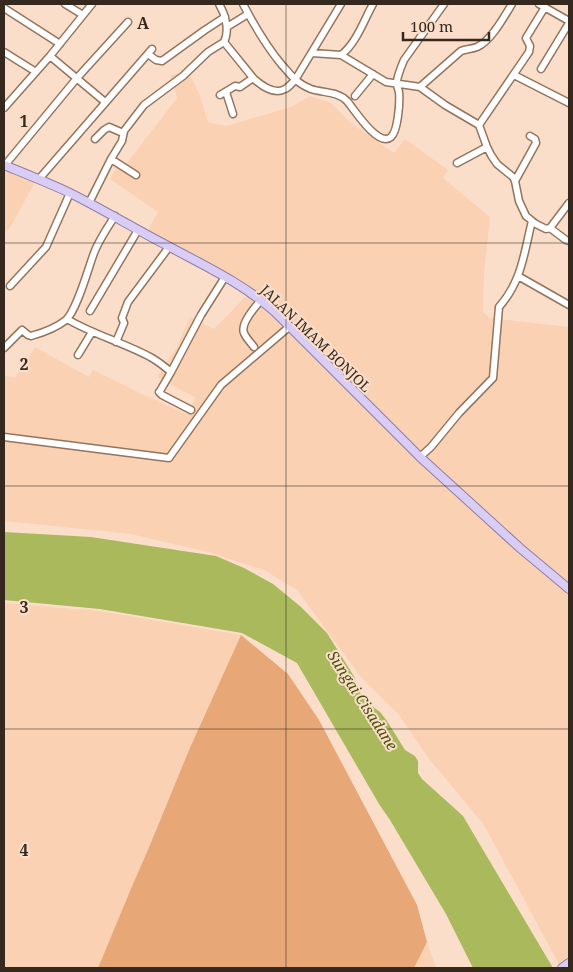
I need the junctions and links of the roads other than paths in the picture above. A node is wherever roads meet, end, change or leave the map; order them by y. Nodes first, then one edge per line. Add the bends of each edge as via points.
1 (65, 4) edge
2 (92, 4) edge
3 (219, 4) edge
4 (242, 4) edge
5 (341, 4) edge
6 (373, 4) edge
7 (444, 4) edge
8 (512, 4) edge
9 (542, 5) edge
10 (4, 8) edge
11 (248, 14) junction
12 (83, 15) junction
13 (225, 17) junction
14 (128, 22) dead end
15 (569, 22) edge
16 (226, 27) junction
17 (224, 42) junction
18 (60, 44) junction
19 (4, 52) edge
20 (312, 53) junction
21 (341, 55) junction
22 (50, 56) junction
23 (542, 70) dead end
24 (36, 72) junction
25 (373, 74) junction
26 (514, 75) junction
27 (77, 78) junction
28 (253, 78) junction
29 (295, 80) junction
30 (396, 84) junction
31 (420, 87) junction
32 (226, 92) junction
33 (220, 95) dead end
34 (355, 96) dead end
35 (105, 102) junction
36 (569, 103) edge
37 (4, 108) edge
38 (233, 114) dead end
39 (479, 125) junction
40 (123, 133) junction
41 (530, 136) dead end
42 (96, 140) dead end
43 (487, 147) junction
44 (111, 159) junction
45 (456, 163) dead end
46 (4, 165) edge
47 (136, 174) dead end
48 (38, 179) junction
49 (516, 181) junction
50 (70, 193) junction
51 (569, 202) edge
52 (89, 203) junction
53 (114, 216) junction
54 (532, 221) junction
55 (550, 228) junction
56 (138, 230) junction
57 (569, 241) edge
58 (169, 247) junction
59 (518, 276) junction
60 (225, 277) junction
61 (10, 286) dead end
62 (261, 300) junction
63 (569, 305) edge
64 (90, 311) dead end
65 (67, 319) junction
66 (289, 327) junction
67 (92, 332) junction
68 (116, 342) junction
69 (254, 347) dead end
70 (4, 348) edge
71 (78, 355) dead end
72 (171, 372) junction
73 (191, 410) dead end
74 (4, 437) edge
75 (420, 457) junction
76 (569, 589) edge
77 (569, 963) edge
78 (563, 968) edge

1 - 12 street
2 - 12 street
3 - 13 street
4 - 11 street
5 - 20 street
6 - 21 street via 351,46
7 - 30 street via 404,60
8 - 31 street via 484,42 462,51
9 - 15 street
9 - 26 street via 526,38 529,52
10 - 18 street
11 - 16 street
11 - 29 street via 271,52
12 - 18 street
13 - 16 street
13 - 35 street via 160,62 150,52
14 - 27 street
15 - 23 street
16 - 17 street
17 - 28 street
17 - 40 street via 149,100
18 - 22 street
19 - 24 street
20 - 21 street
20 - 29 street
21 - 25 street
22 - 24 street
22 - 27 street
24 - 37 street
25 - 30 street
25 - 34 street
26 - 36 street
26 - 39 street
27 - 35 street
27 - 46 street
28 - 29 street via 274,90 286,88
28 - 32 street
29 - 30 street via 311,89 340,96 374,132 387,139 396,128 399,94
30 - 31 street
31 - 39 street
32 - 33 street
32 - 38 street
35 - 48 street
39 - 43 street
40 - 42 street via 109,127
40 - 44 street
41 - 49 street via 536,143
43 - 45 street
43 - 49 street via 497,164
44 - 47 street
44 - 52 street
46 - 48 main road, JALAN IMAM BONJOL
48 - 50 main road, JALAN IMAM BONJOL
49 - 54 street via 522,208
50 - 52 main road, JALAN IMAM BONJOL
50 - 61 street via 46,247
51 - 55 street
52 - 53 main road, JALAN IMAM BONJOL
53 - 56 main road, JALAN IMAM BONJOL
53 - 65 street via 94,252
54 - 55 street
54 - 59 street
55 - 57 street
56 - 58 main road, JALAN IMAM BONJOL
56 - 64 street
58 - 60 main road, JALAN IMAM BONJOL
58 - 68 street via 128,302
59 - 63 street
59 - 75 street via 499,307 493,378
60 - 62 main road, JALAN IMAM BONJOL
60 - 72 street
62 - 66 main road, JALAN IMAM BONJOL
62 - 69 street via 244,329
65 - 67 street
65 - 70 street via 30,336 22,330
66 - 74 street via 221,385 169,458
66 - 75 main road, JALAN IMAM BONJOL
67 - 68 street
67 - 71 street
68 - 72 street via 154,359
72 - 73 street via 159,392
75 - 76 main road, JALAN IMAM BONJOL
77 - 78 main road

